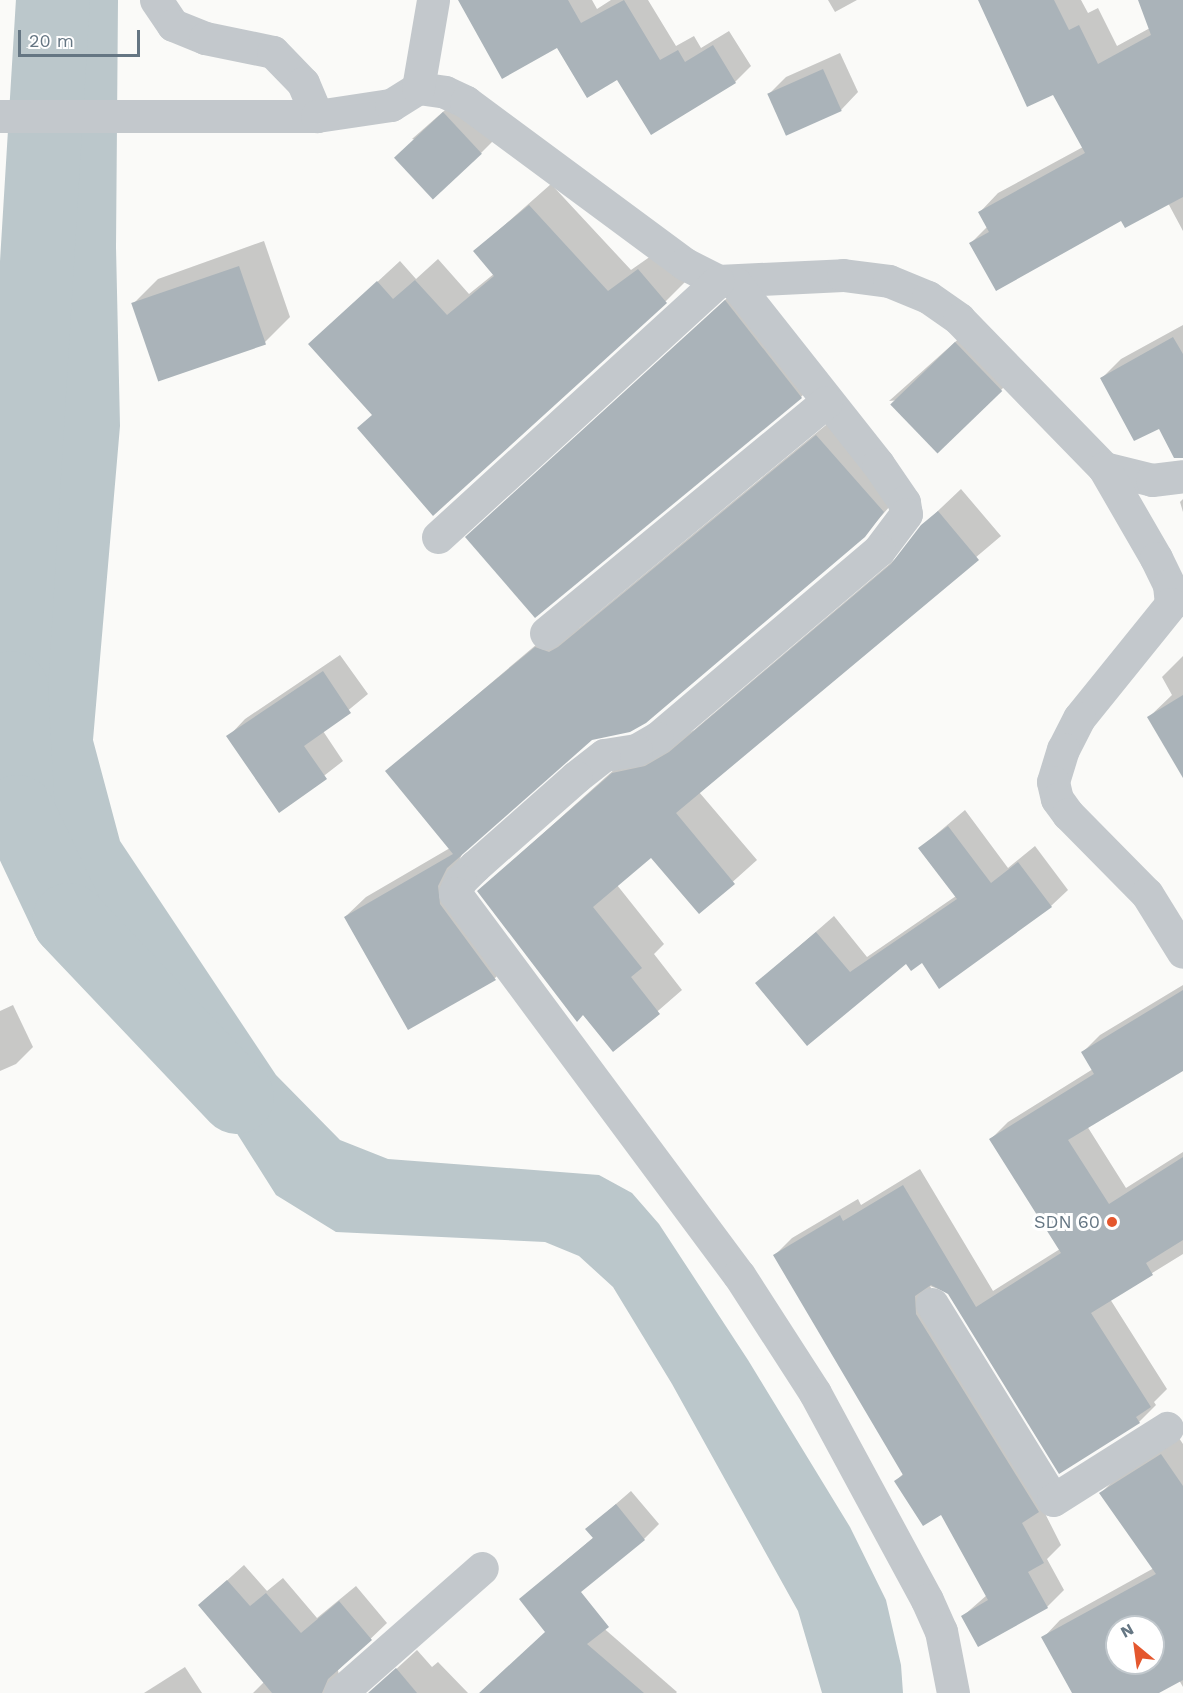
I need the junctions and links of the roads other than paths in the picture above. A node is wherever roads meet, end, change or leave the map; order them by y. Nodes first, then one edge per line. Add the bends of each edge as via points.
1 (156, 0) edge
2 (433, 0) edge
3 (418, 87) junction
4 (0, 116) edge
5 (317, 116) junction
6 (726, 282) junction
7 (826, 402) junction
8 (1104, 468) junction
9 (1183, 476) edge
10 (438, 537) dead end
11 (546, 633) dead end
12 (1183, 952) edge
13 (932, 1304) dead end
14 (1178, 1432) edge
15 (482, 1568) dead end
16 (340, 1693) edge
17 (953, 1693) edge

1 - 5 street via 173,25 205,38 273,52 303,83
2 - 3 street
3 - 5 street via 391,105
3 - 6 street via 445,92 466,102 685,264
4 - 5 street
6 - 7 street
6 - 8 street via 843,275 889,280 928,297 959,320
6 - 10 street
7 - 11 street
7 - 17 street via 904,502 906,514 901,526 879,550 657,738 636,750 604,755 576,777 475,866 460,881 455,893 732,1266 815,1393 927,1600 941,1631
8 - 9 street via 1152,480
8 - 12 street via 1156,558 1168,585 1171,604 1079,717 1053,782 1057,799 1068,814 1147,894
13 - 14 street via 1053,1500
15 - 16 street

